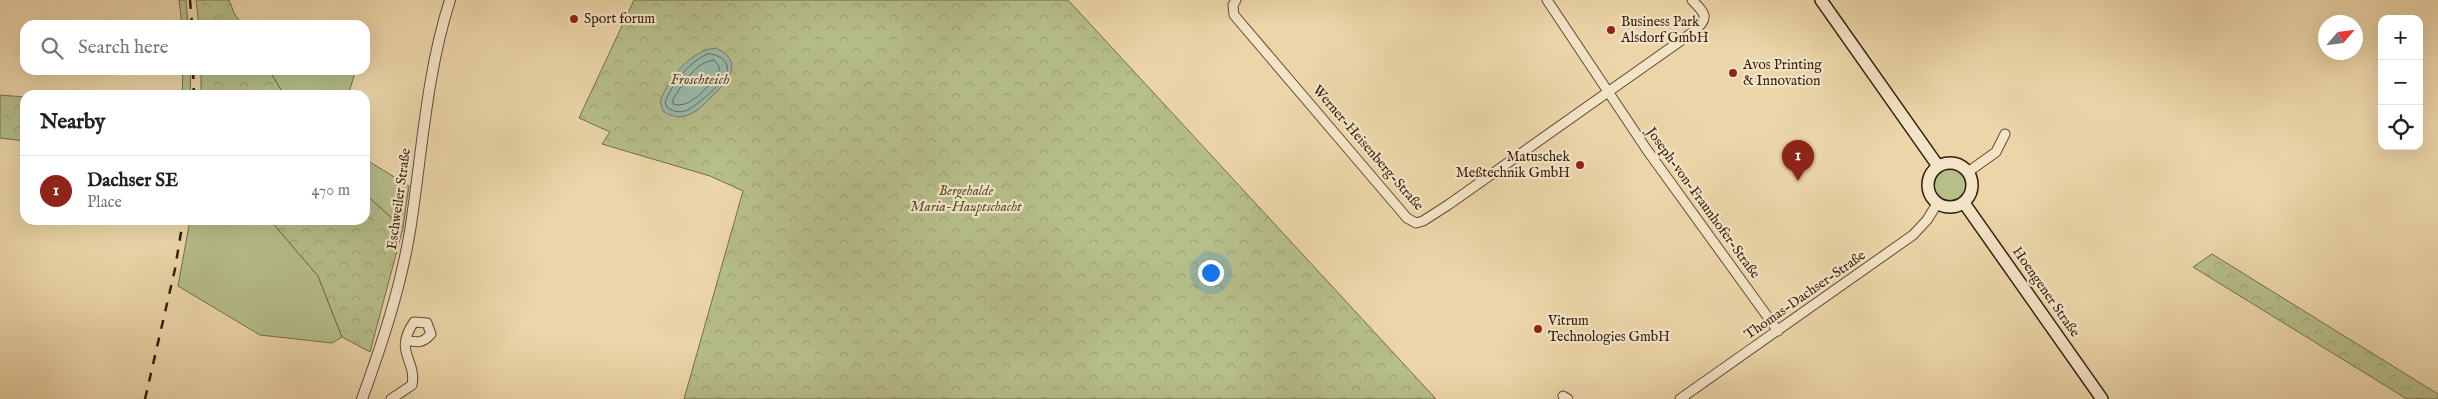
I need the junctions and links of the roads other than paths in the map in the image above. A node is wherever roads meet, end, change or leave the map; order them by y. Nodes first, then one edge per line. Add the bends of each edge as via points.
1 (450, 0) edge
2 (1236, 0) edge
3 (1547, 0) edge
4 (1692, 0) edge
5 (1821, 0) edge
6 (1609, 90) junction
7 (2005, 134) dead end
8 (1938, 166) junction
9 (1968, 172) junction
10 (1937, 204) junction
11 (1964, 204) junction
12 (1778, 331) junction
13 (406, 340) dead end
14 (362, 399) edge
15 (392, 399) edge
16 (1680, 399) edge
17 (2102, 399) edge

1 - 14 street, Eschweiler Straße via 428,90 410,232 399,284
2 - 6 street, Werner-Heisenberg-Straße via 1234,15 1407,218 1416,223 1448,205
3 - 6 street, Joseph-von-Fraunhofer-Straße
4 - 6 street via 1704,13 1703,23
5 - 8 main road
6 - 12 street, Joseph-von-Fraunhofer-Straße via 1647,150
7 - 9 street via 1996,152
8 - 9 main road via 1954,163
8 - 10 main road via 1928,178 1927,185 1928,193
9 - 11 main road via 1972,188
10 - 11 main road via 1946,208
10 - 12 street, Thomas-Dachser-Straße via 1913,235
11 - 17 main road, Hoengener Straße
12 - 16 street, Thomas-Dachser-Straße
13 - 15 street via 404,345 414,378 412,385

